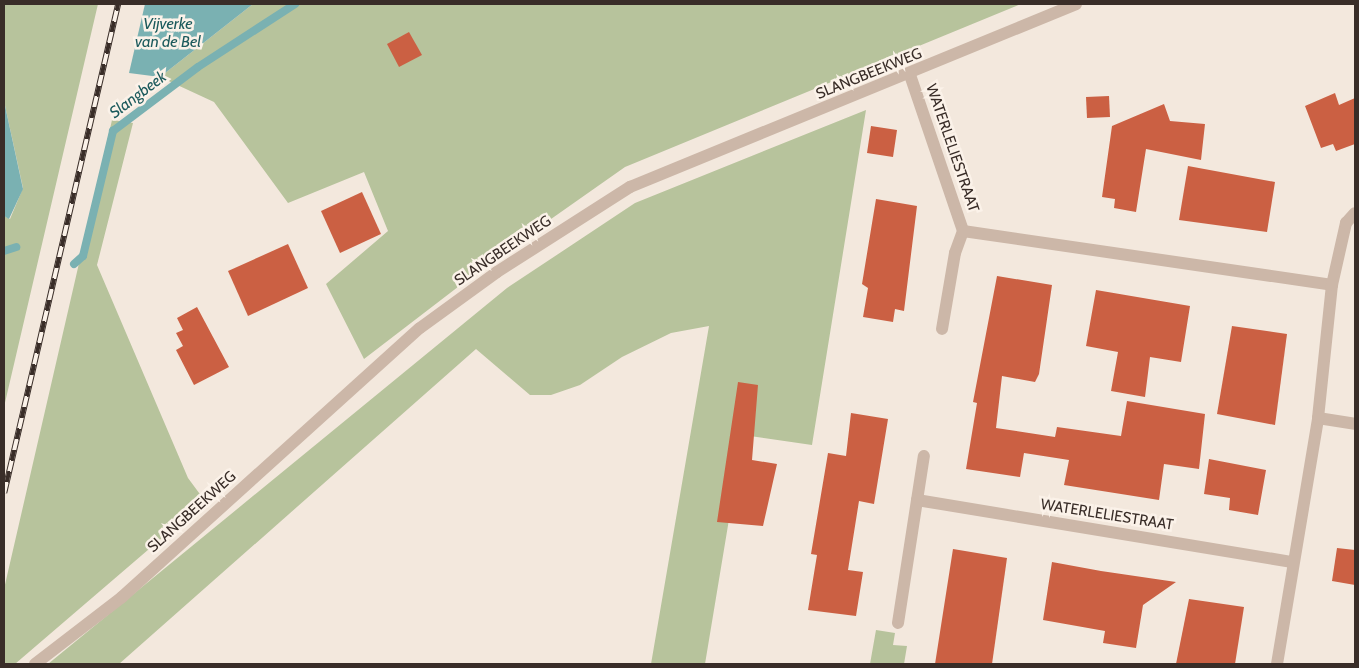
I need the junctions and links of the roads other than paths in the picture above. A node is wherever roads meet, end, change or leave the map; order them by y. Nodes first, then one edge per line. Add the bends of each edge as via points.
1 (1076, 4) edge
2 (910, 75) junction
3 (1355, 213) edge
4 (963, 230) junction
5 (1332, 285) junction
6 (942, 329) dead end
7 (1318, 418) junction
8 (1355, 424) edge
9 (924, 456) dead end
10 (917, 500) junction
11 (1291, 562) junction
12 (898, 622) dead end
13 (35, 664) edge
14 (1277, 664) edge

1 - 2 street, SLANGBEEKWEG
2 - 4 street, WATERLELIESTRAAT
2 - 13 street, SLANGBEEKWEG via 630,187 497,272 420,328 122,597
3 - 5 street via 1346,223
4 - 5 street, WATERLELIESTRAAT
4 - 6 street, WATERLELIESTRAAT via 955,253
5 - 7 street
7 - 8 street
7 - 11 street
9 - 10 street
10 - 11 street, WATERLELIESTRAAT
10 - 12 street
11 - 14 street

